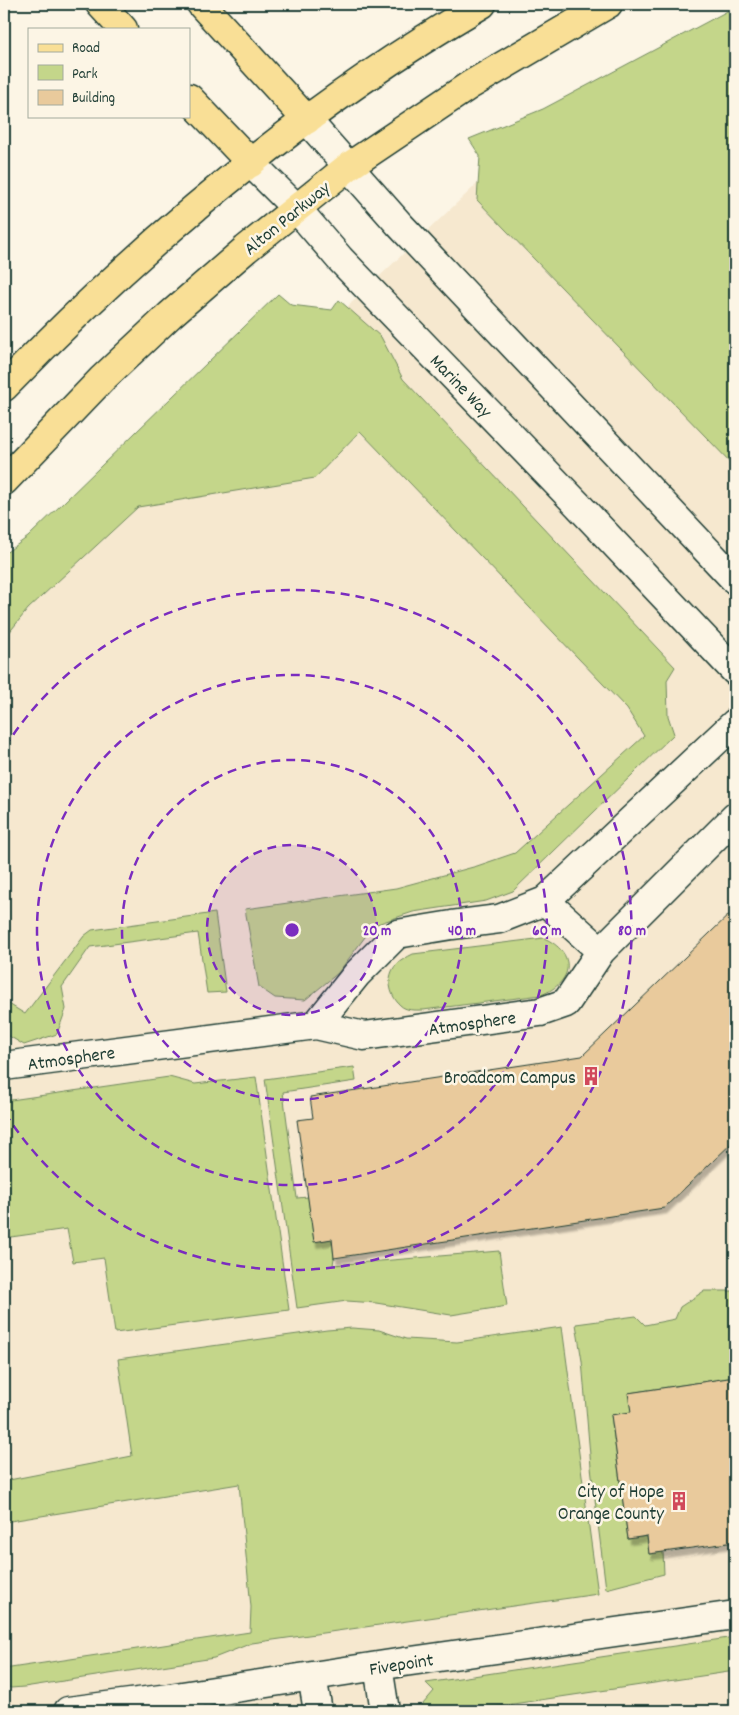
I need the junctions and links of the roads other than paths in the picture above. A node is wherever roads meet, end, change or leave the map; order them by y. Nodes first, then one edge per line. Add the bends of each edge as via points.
1 (100, 4) edge
2 (201, 4) edge
3 (482, 4) edge
4 (608, 4) edge
5 (122, 28) edge
6 (190, 99) edge
7 (307, 120) junction
8 (251, 164) junction
9 (348, 167) junction
10 (297, 209) junction
11 (4, 387) edge
12 (4, 481) edge
13 (735, 580) edge
14 (735, 672) edge
15 (735, 723) edge
16 (735, 817) edge
17 (545, 901) junction
18 (601, 951) junction
19 (316, 1026) junction
20 (7, 1063) edge
21 (735, 1615) edge
22 (378, 1666) junction
23 (312, 1676) junction
24 (68, 1711) edge
25 (318, 1711) edge
26 (385, 1711) edge

1 - 5 main road
2 - 7 main road
3 - 7 main road via 388,62
4 - 9 main road, Alton Parkway via 470,85
6 - 8 main road, Marine Way
7 - 8 main road
7 - 9 street
8 - 10 street, Marine Way
8 - 11 main road via 140,256 49,340
9 - 10 main road, Alton Parkway
9 - 13 street
10 - 12 main road, Alton Parkway via 218,273 138,345
10 - 14 street, Marine Way via 340,259
15 - 17 street
16 - 18 street, Atmosphere
17 - 18 street
17 - 19 street via 499,919 397,934 357,974
18 - 19 street, Atmosphere via 566,1003 540,1012 364,1036
19 - 20 street, Atmosphere
21 - 22 street, Fivepoint
22 - 23 street, Fivepoint
22 - 26 street
23 - 24 street, Fivepoint
23 - 25 street

